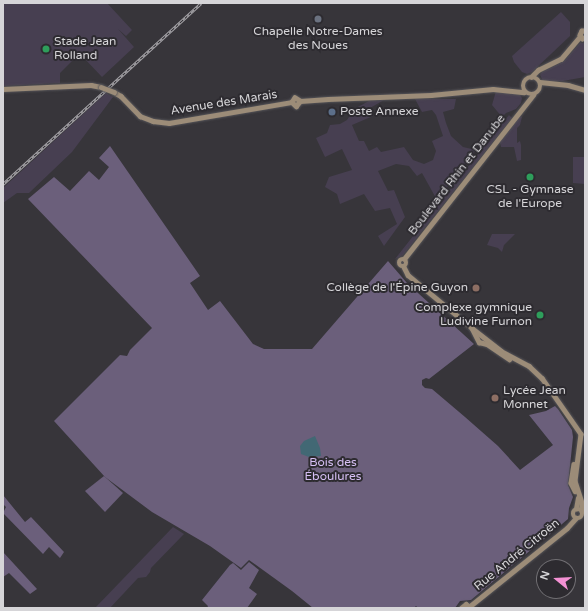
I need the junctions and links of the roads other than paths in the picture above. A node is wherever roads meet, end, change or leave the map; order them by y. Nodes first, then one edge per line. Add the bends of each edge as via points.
1 (585, 31) edge
2 (583, 37) edge
3 (540, 70) junction
4 (531, 77) junction
5 (539, 81) junction
6 (551, 84) junction
7 (522, 86) junction
8 (3, 89) edge
9 (541, 89) junction
10 (508, 90) junction
11 (585, 90) edge
12 (525, 93) junction
13 (533, 95) junction
14 (526, 103) junction
15 (472, 328) junction
16 (476, 338) junction
17 (483, 338) junction
18 (574, 487) junction
19 (576, 510) junction
20 (582, 511) junction
21 (576, 518) junction
22 (470, 607) edge
23 (461, 608) edge

1 - 2 main road via 581,32
2 - 3 main road via 561,59
3 - 4 main road
3 - 5 main road
4 - 5 main road
4 - 7 main road via 525,80
5 - 6 main road
5 - 9 main road
6 - 9 main road
6 - 11 main road
7 - 10 main road, Avenue des Marais
7 - 12 main road
8 - 10 main road, Avenue des Marais, bridge via 90,85 101,87 121,96 140,116 169,123 292,102 295,98 300,101 433,95 493,88
9 - 13 main road
10 - 12 main road, Avenue des Marais
12 - 13 main road
12 - 14 main road
13 - 14 main road, Boulevard Rhin et Danube
14 - 15 main road, Boulevard Rhin et Danube via 404,259 398,263 404,267 408,275
15 - 16 main road
15 - 17 main road
16 - 17 main road via 478,335
16 - 17 main road via 479,342
17 - 18 main road via 538,373 581,434
18 - 19 main road via 578,502
18 - 20 main road via 582,503
19 - 20 main road
19 - 21 main road
20 - 21 main road, Rue André Citroën via 582,517
21 - 22 main road, Rue André Citroën
22 - 23 main road via 464,604

